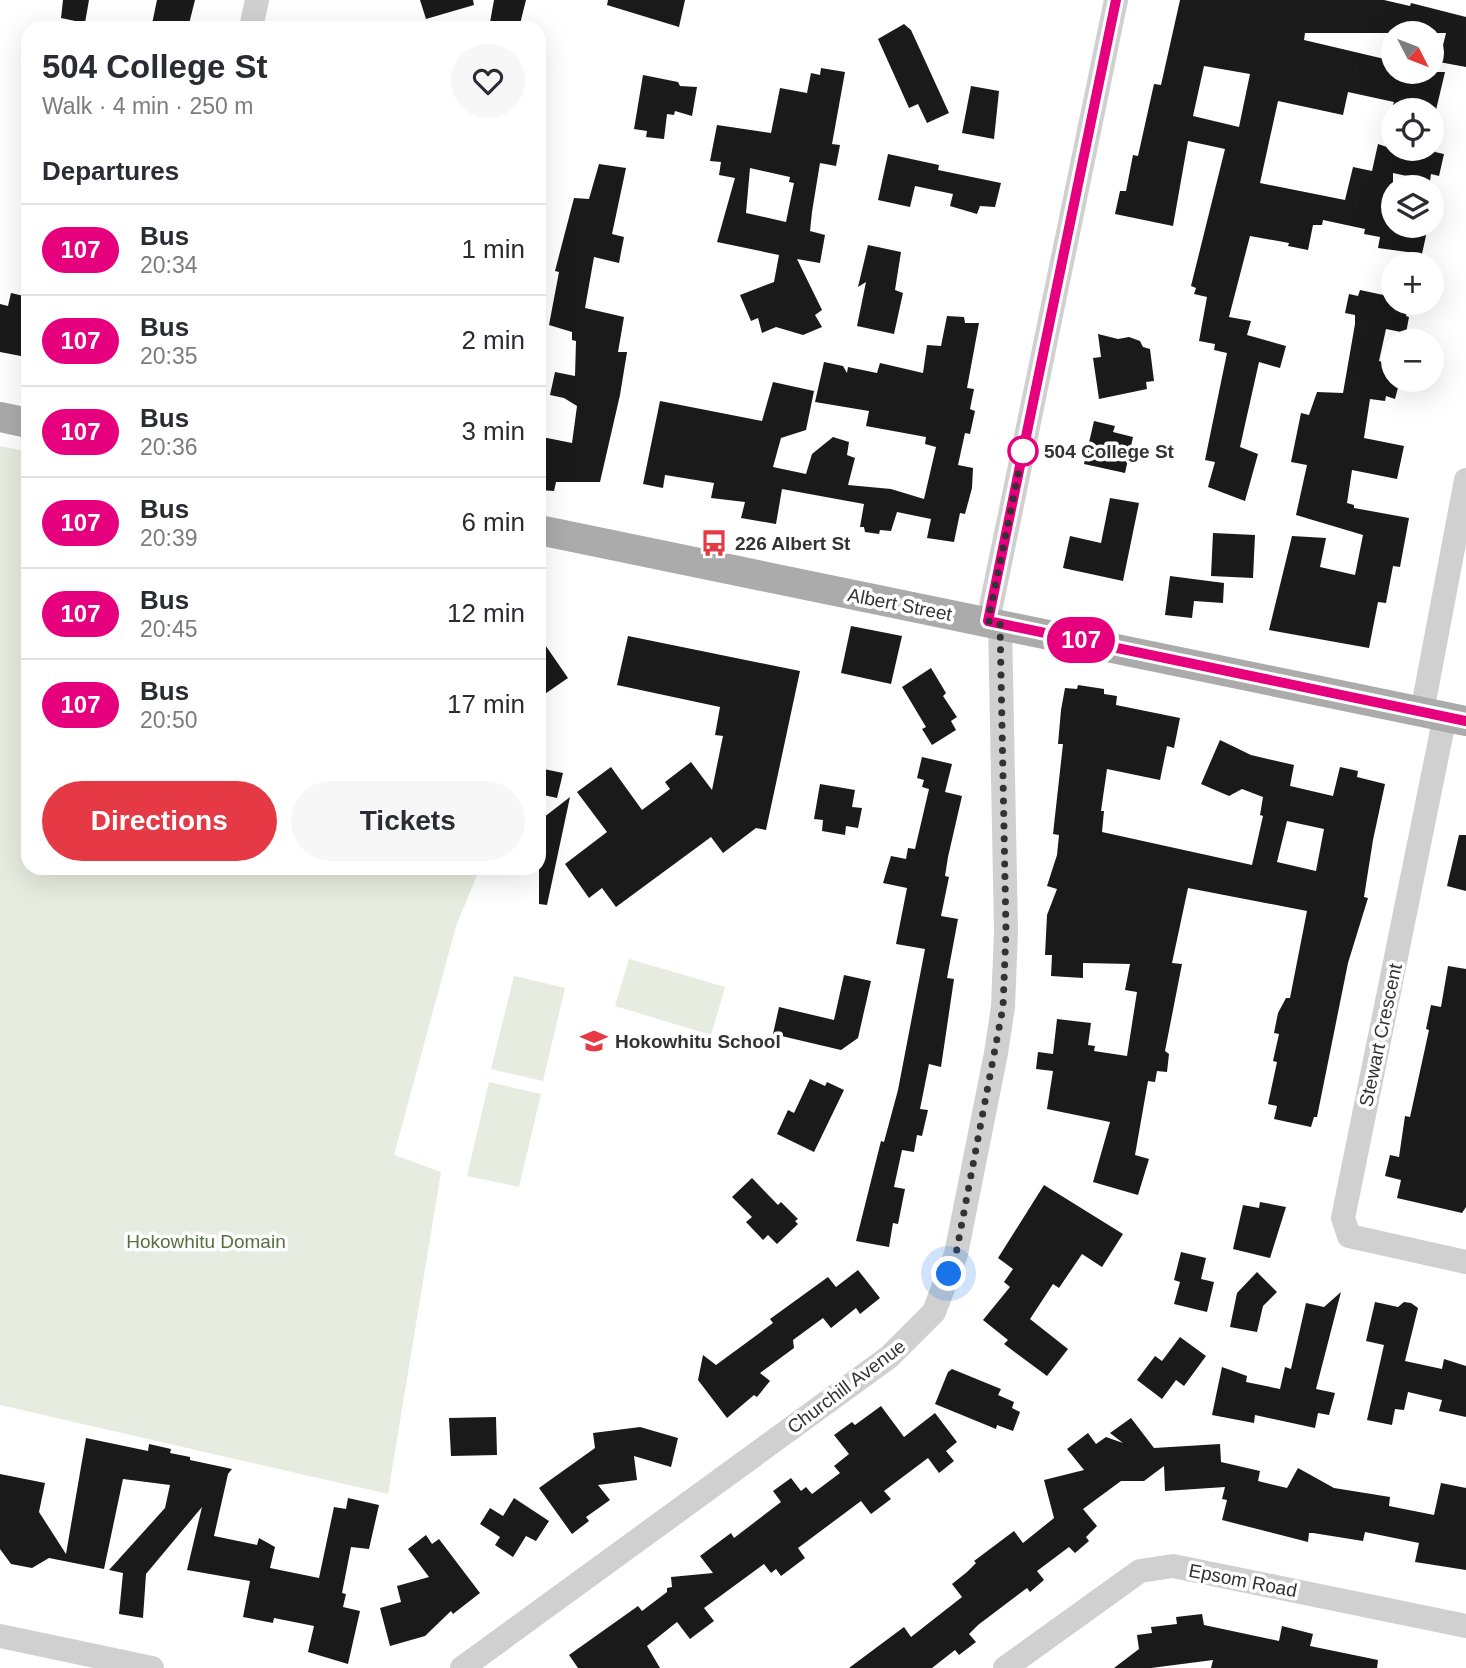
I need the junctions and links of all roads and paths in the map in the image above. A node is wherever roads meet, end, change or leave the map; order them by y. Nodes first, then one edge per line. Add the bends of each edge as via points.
1 (257, 0) edge
2 (1116, 0) edge
3 (252, 21) edge
4 (0, 417) edge
5 (21, 422) edge
6 (1466, 480) edge
7 (546, 531) edge
8 (994, 622) junction
9 (1444, 716) edge
10 (1466, 1262) edge
11 (1466, 1626) edge
12 (0, 1636) edge
13 (146, 1667) edge
14 (462, 1668) edge
15 (1005, 1668) edge

1 - 3 street
2 - 8 street, Churchill Avenue
4 - 5 main road
6 - 9 street
7 - 8 main road, Albert Street
8 - 9 main road, Albert Street
8 - 14 street, Churchill Avenue via 1006,931 1003,1007 956,1254 934,1312 889,1357
9 - 10 street, Stewart Crescent via 1343,1219 1349,1236
11 - 15 street, Epsom Road via 1172,1566 1140,1571
12 - 13 street

